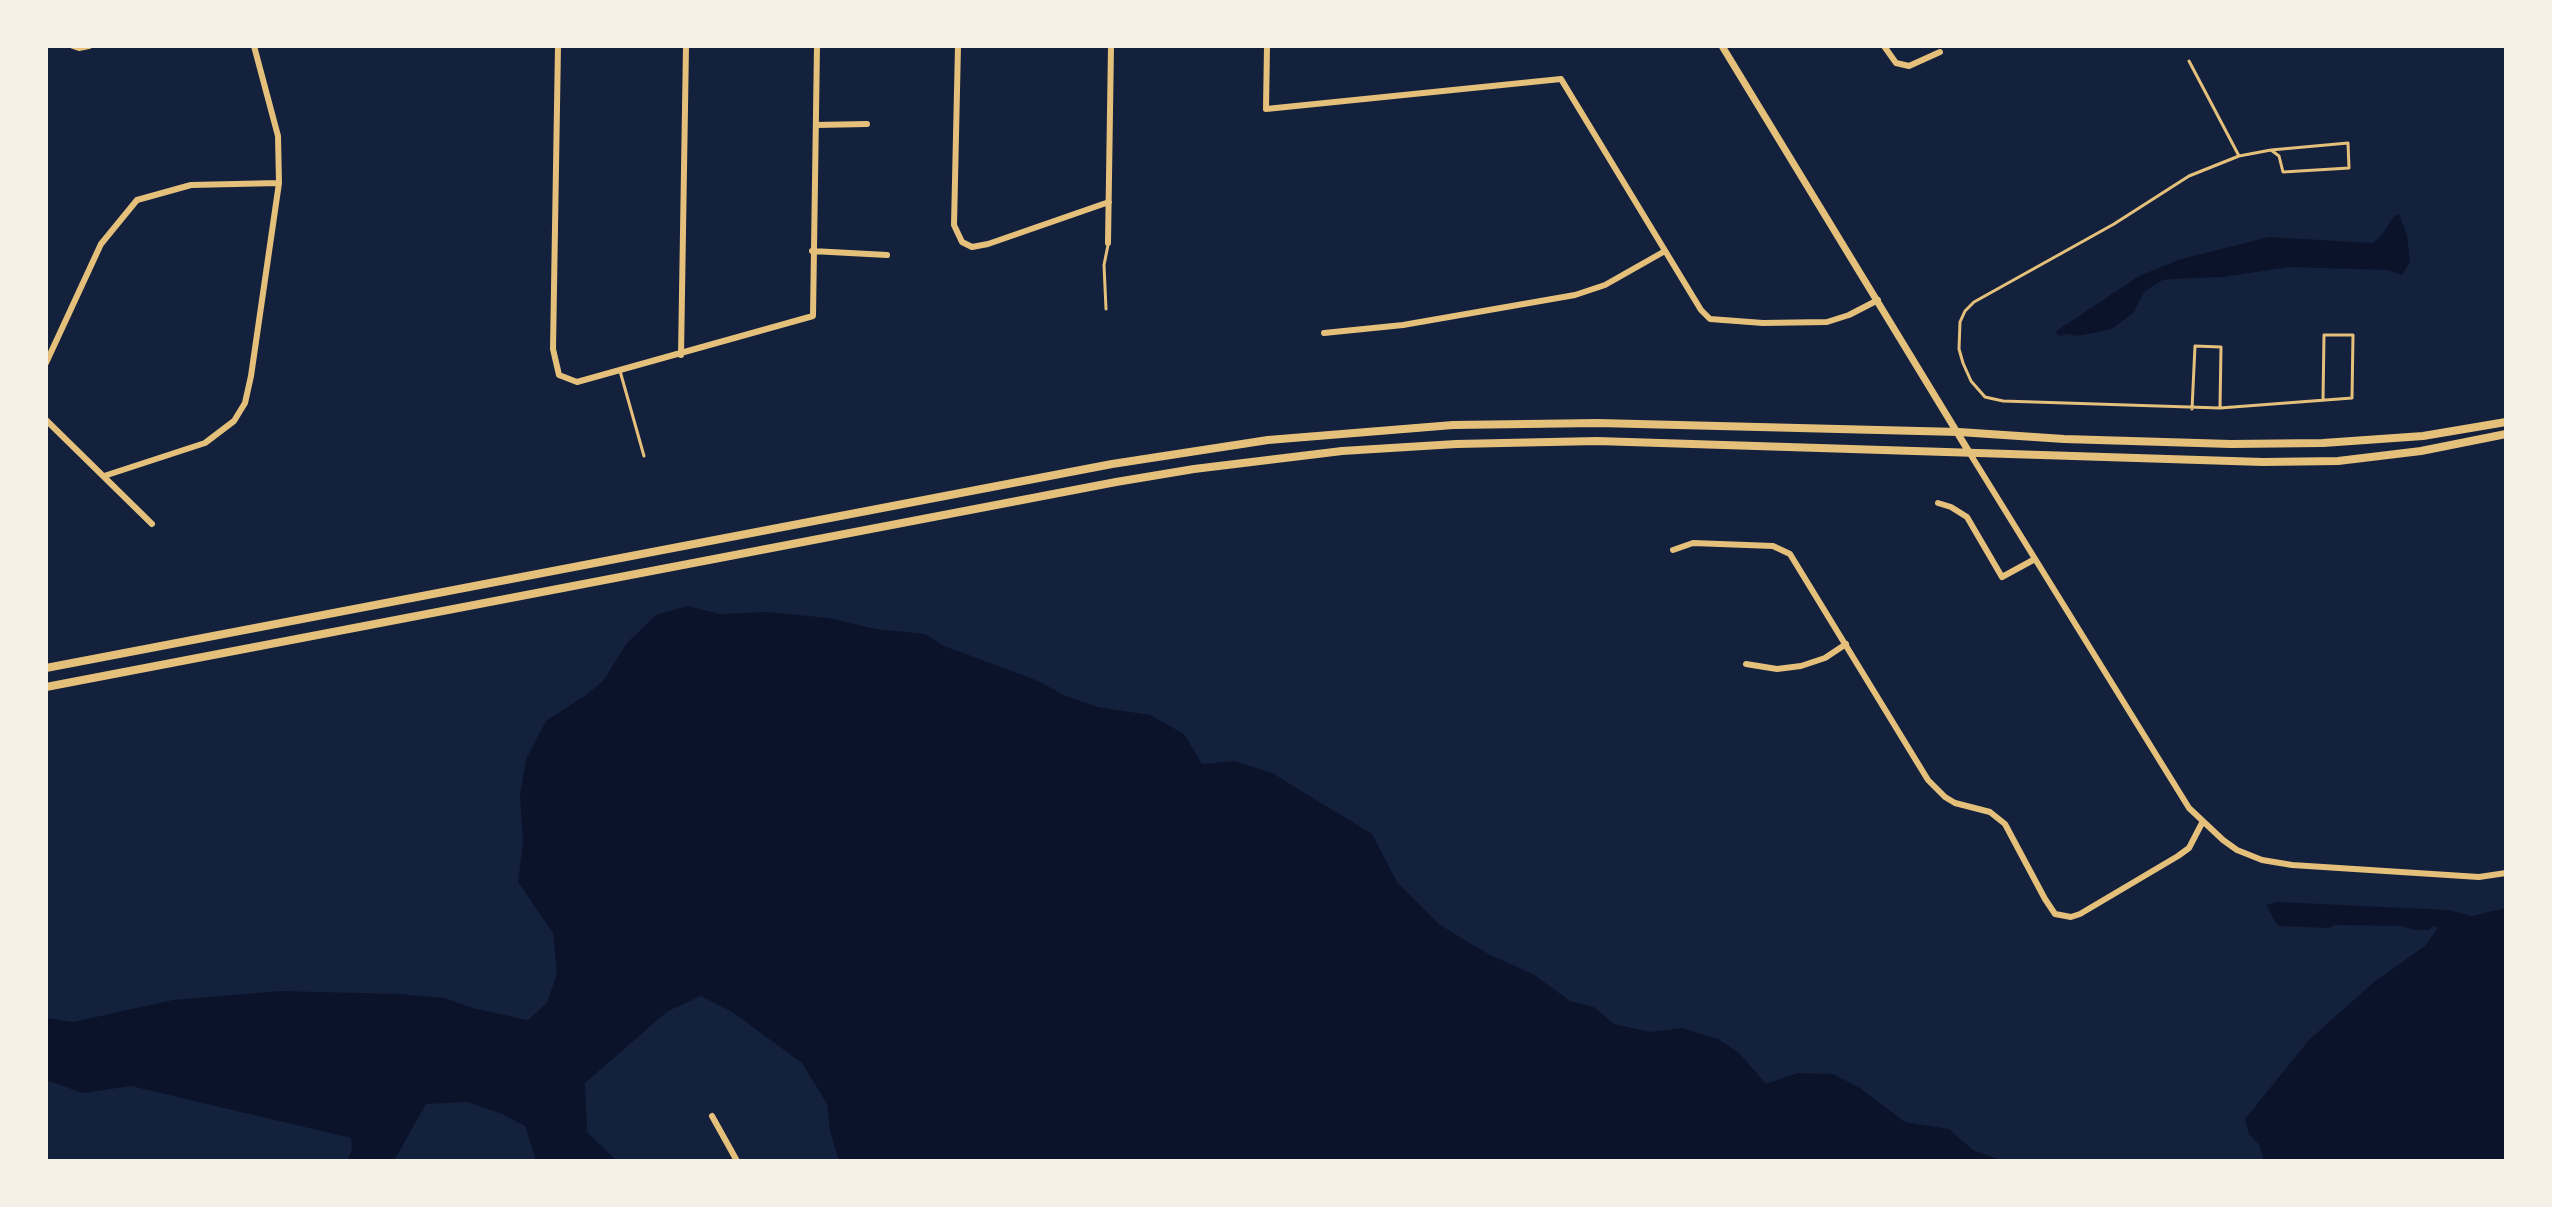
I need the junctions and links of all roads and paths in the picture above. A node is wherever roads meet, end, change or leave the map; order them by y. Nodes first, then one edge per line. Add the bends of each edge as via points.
1 (73, 46) edge
2 (89, 46) edge
3 (254, 46) edge
4 (558, 46) edge
5 (686, 46) edge
6 (817, 46) edge
7 (958, 46) edge
8 (1111, 46) edge
9 (1267, 46) edge
10 (1722, 46) edge
11 (1884, 46) edge
12 (1940, 52) dead end
13 (2189, 61) dead end
14 (867, 124) dead end
15 (816, 125) junction
16 (2271, 150) junction
17 (2239, 156) junction
18 (279, 183) junction
19 (1109, 202) junction
20 (1108, 243) joint
21 (812, 251) junction
22 (1665, 251) junction
23 (887, 255) dead end
24 (1878, 300) junction
25 (1106, 309) dead end
26 (1324, 333) dead end
27 (681, 355) junction
28 (46, 363) edge
29 (620, 371) junction
30 (2323, 400) junction
31 (2220, 408) junction
32 (2192, 409) junction
33 (46, 420) edge
34 (2506, 422) edge
35 (1959, 432) junction
36 (2506, 434) edge
37 (1969, 452) junction
38 (644, 456) dead end
39 (104, 476) junction
40 (1938, 503) dead end
41 (152, 524) dead end
42 (1673, 550) dead end
43 (2035, 559) junction
44 (1846, 644) junction
45 (1746, 664) dead end
46 (46, 668) edge
47 (46, 687) edge
48 (2202, 823) junction
49 (2506, 873) edge
50 (712, 1116) dead end
51 (737, 1161) edge

1 - 2 street
3 - 18 street via 278,136
4 - 29 street via 553,349 559,375 577,382
5 - 27 street
6 - 15 street
7 - 19 street via 954,225 962,242 972,247 988,244
8 - 19 street
9 - 22 street via 1266,109 1561,79
10 - 24 street
11 - 12 street via 1896,63 1909,66
13 - 17 lane
14 - 15 street
15 - 21 street
16 - 16 lane via 2279,156 2283,172 2349,168 2348,143
16 - 17 lane
17 - 32 lane via 2189,176 1974,302 1960,322 1963,363 1985,397
18 - 28 street via 191,185 137,200 101,244
18 - 39 street via 245,403 234,421 205,443
19 - 20 street
20 - 25 lane
21 - 23 street
21 - 27 street via 813,316
22 - 24 street via 1710,319 1827,322
22 - 26 street via 1605,285 1575,295
24 - 35 street
27 - 29 street
29 - 38 lane
30 - 30 lane via 2352,398 2353,335 2324,335
30 - 31 lane
31 - 32 lane
31 - 32 lane via 2221,347 2195,346
33 - 39 street
34 - 35 main road via 2423,436 2323,443
35 - 37 street
35 - 46 main road via 1525,423 1268,440 1112,464
36 - 37 main road via 2338,461
37 - 43 street
37 - 47 main road via 1563,441 1274,458 1116,482
39 - 41 street
40 - 43 street via 1967,517 2002,577
42 - 44 street via 1693,543 1782,549 1796,561
43 - 48 street
44 - 45 street via 1801,666
44 - 48 street via 1928,780 1955,803 1990,812 2005,824 2055,914 2080,914 2178,856 2189,848
48 - 49 street via 2237,850 2292,865 2479,877
50 - 51 street

